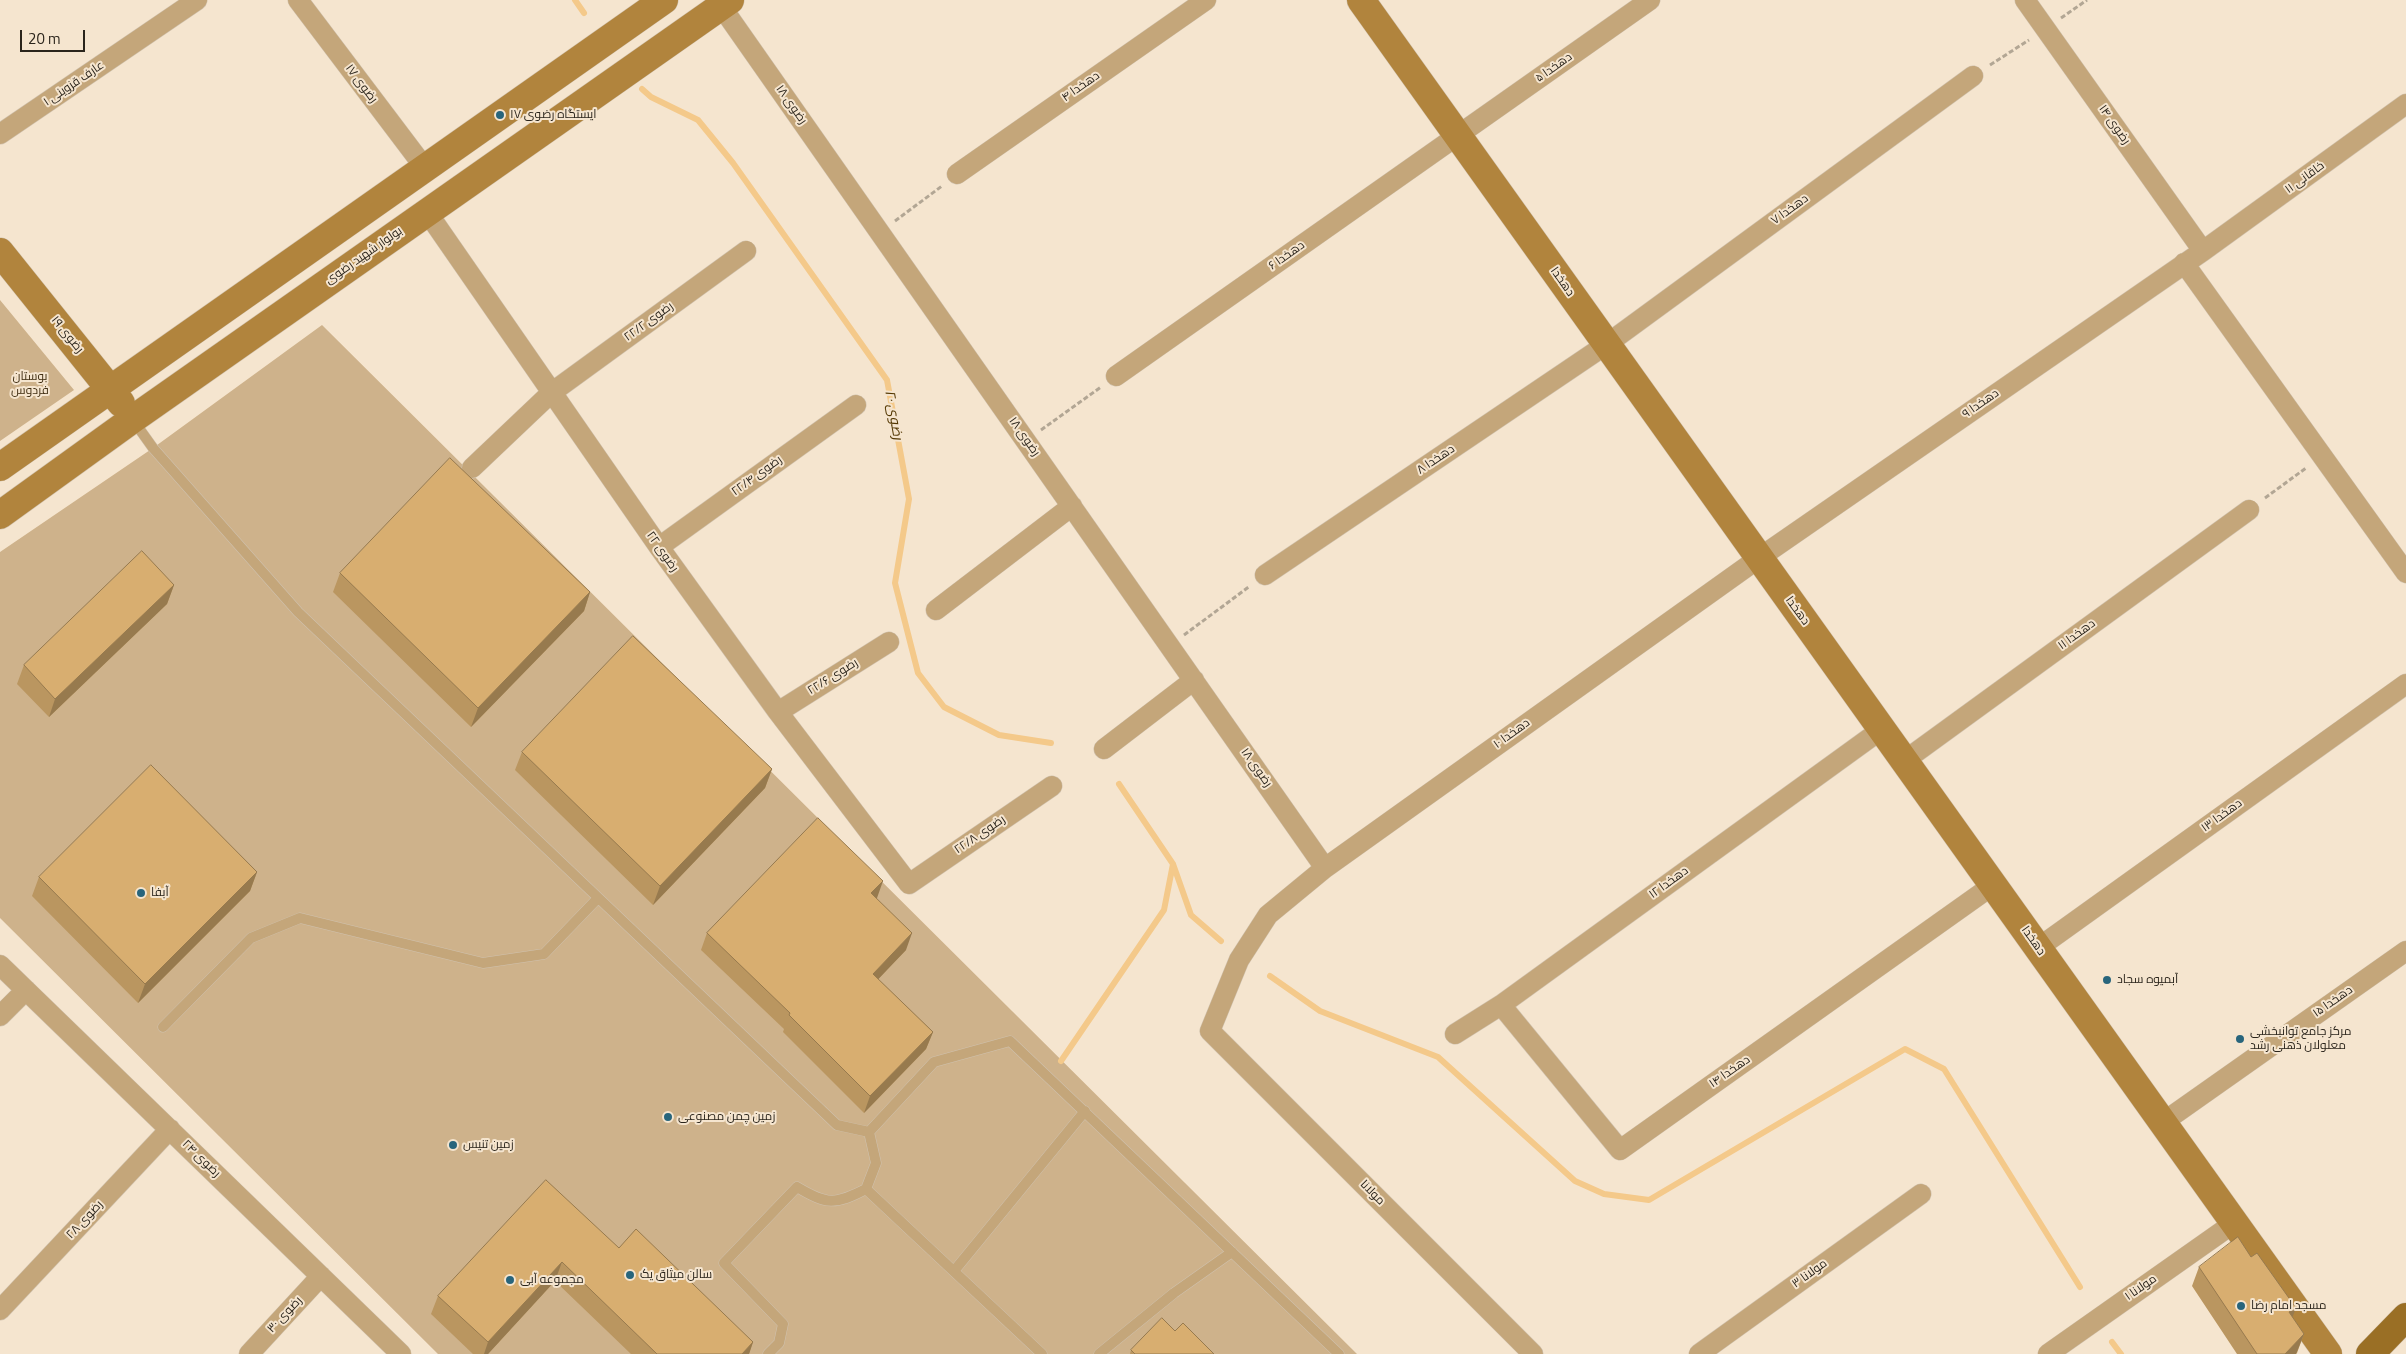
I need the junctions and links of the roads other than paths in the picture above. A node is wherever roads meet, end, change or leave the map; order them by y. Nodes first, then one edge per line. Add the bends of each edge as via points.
1 (197, 0) edge
2 (298, 0) edge
3 (664, 0) edge
4 (1206, 0) edge
5 (1361, 0) edge
6 (1650, 0) edge
7 (2025, 0) edge
8 (726, 3) edge
9 (1973, 76) dead end
10 (2406, 104) edge
11 (0, 134) edge
12 (1458, 136) junction
13 (425, 168) junction
14 (957, 174) road end
15 (427, 212) junction
16 (746, 251) dead end
17 (2203, 251) junction
18 (0, 252) edge
19 (2184, 263) junction
20 (1607, 344) junction
21 (1116, 376) road end
22 (110, 389) junction
23 (551, 393) junction
24 (856, 405) dead end
25 (133, 419) junction
26 (0, 467) edge
27 (472, 468) dead end
28 (1072, 506) junction
29 (2249, 510) road end
30 (0, 515) edge
31 (659, 547) junction
32 (1759, 558) junction
33 (2406, 573) edge
34 (1265, 576) road end
35 (936, 610) dead end
36 (889, 642) dead end
37 (1194, 680) junction
38 (2406, 684) edge
39 (778, 712) junction
40 (1882, 729) junction
41 (1104, 749) dead end
42 (1904, 761) junction
43 (1052, 786) dead end
44 (1325, 868) junction
45 (909, 884) joint
46 (1993, 885) junction
47 (598, 898) junction
48 (2038, 948) junction
49 (2406, 950) edge
50 (0, 965) edge
51 (26, 990) junction
52 (1501, 1005) junction
53 (0, 1016) edge
54 (163, 1027) dead end
55 (1210, 1031) joint
56 (1454, 1034) dead end
57 (1084, 1111) junction
58 (2162, 1123) junction
59 (170, 1129) junction
60 (869, 1132) junction
61 (866, 1189) junction
62 (1921, 1194) dead end
63 (2234, 1223) junction
64 (1232, 1252) junction
65 (954, 1271) junction
66 (321, 1276) junction
67 (0, 1310) edge
68 (2406, 1317) edge
69 (248, 1354) edge
70 (401, 1354) edge
71 (768, 1354) edge
72 (1042, 1354) edge
73 (1099, 1354) edge
74 (1339, 1354) edge
75 (1533, 1354) edge
76 (1699, 1354) edge
77 (2048, 1354) edge
78 (2328, 1354) edge
79 (2370, 1354) edge

1 - 11 street, عارف قزوینی ۱
2 - 13 street, رضوی ۱۷
3 - 13 street
4 - 14 street, دهخدا ۴
5 - 12 street, دهخدا
6 - 12 street, دهخدا ۵
7 - 17 street, رضوی ۱۴
8 - 15 street, بولوار شهید رضوی
8 - 28 street, رضوی ۱۸
9 - 20 street, دهخدا ۷
10 - 17 street, خاقانی ۱۱
12 - 20 street, دهخدا
12 - 21 street, دهخدا ۶
13 - 22 street
15 - 23 street, رضوی ۲۲
15 - 25 street, بولوار شهید رضوی
16 - 23 street, رضوی ۲۲/۲
17 - 19 street, دهخدا ۹
18 - 22 street, رضوی ۱۹
19 - 32 street, دهخدا ۹
19 - 33 street
20 - 32 street, دهخدا
20 - 34 street, دهخدا ۸
22 - 25 street, رضوی ۱۹
22 - 26 street
23 - 27 street, رضوی ۲۲/۲
23 - 31 street, رضوی ۲۲
24 - 31 street, رضوی ۲۲/۴
25 - 30 street, بولوار شهید رضوی
25 - 47 lane via 153,448 298,612
28 - 35 street
28 - 37 street, رضوی ۱۸
29 - 42 street, دهخدا ۱۱
31 - 39 street, رضوی ۲۲
32 - 40 street, دهخدا
32 - 44 street, دهخدا ۱۰
36 - 39 street, رضوی ۲۲/۶
37 - 41 street
37 - 44 street, رضوی ۱۸
38 - 48 street, دهخدا ۱۳
39 - 45 street, رضوی ۲۲
40 - 42 street, دهخدا
40 - 52 street, دهخدا ۱۲
42 - 46 street, دهخدا
43 - 45 street, رضوی ۲۲/۸
44 - 55 street, دهخدا ۱۰ via 1268,915 1239,960
46 - 48 street, دهخدا
46 - 52 street, دهخدا ۱۴ via 1620,1150
47 - 54 lane via 544,954 483,963 300,918 251,938
47 - 60 lane via 837,1125
48 - 58 street, دهخدا
49 - 58 street, دهخدا ۱۵
50 - 51 street, رضوی ۲۴
51 - 53 street
51 - 59 street, رضوی ۲۴
52 - 56 street, دهخدا ۱۲
55 - 75 street, مولانا
57 - 60 lane via 1010,1041 934,1062
57 - 64 lane
57 - 65 lane
58 - 63 street, دهخدا
59 - 66 street, رضوی ۲۴
59 - 67 street, رضوی ۲۸
60 - 61 lane via 876,1163
61 - 65 lane
61 - 71 lane via 844,1200 819,1200 797,1187 724,1263 783,1324 779,1343
62 - 76 street, مولانا ۳
63 - 77 street, مولانا ۱
63 - 78 street, دهخدا
64 - 73 lane via 1174,1292
64 - 74 lane
65 - 72 lane
66 - 69 street, رضوی ۳۰
66 - 70 street, رضوی ۲۴
68 - 79 main road

